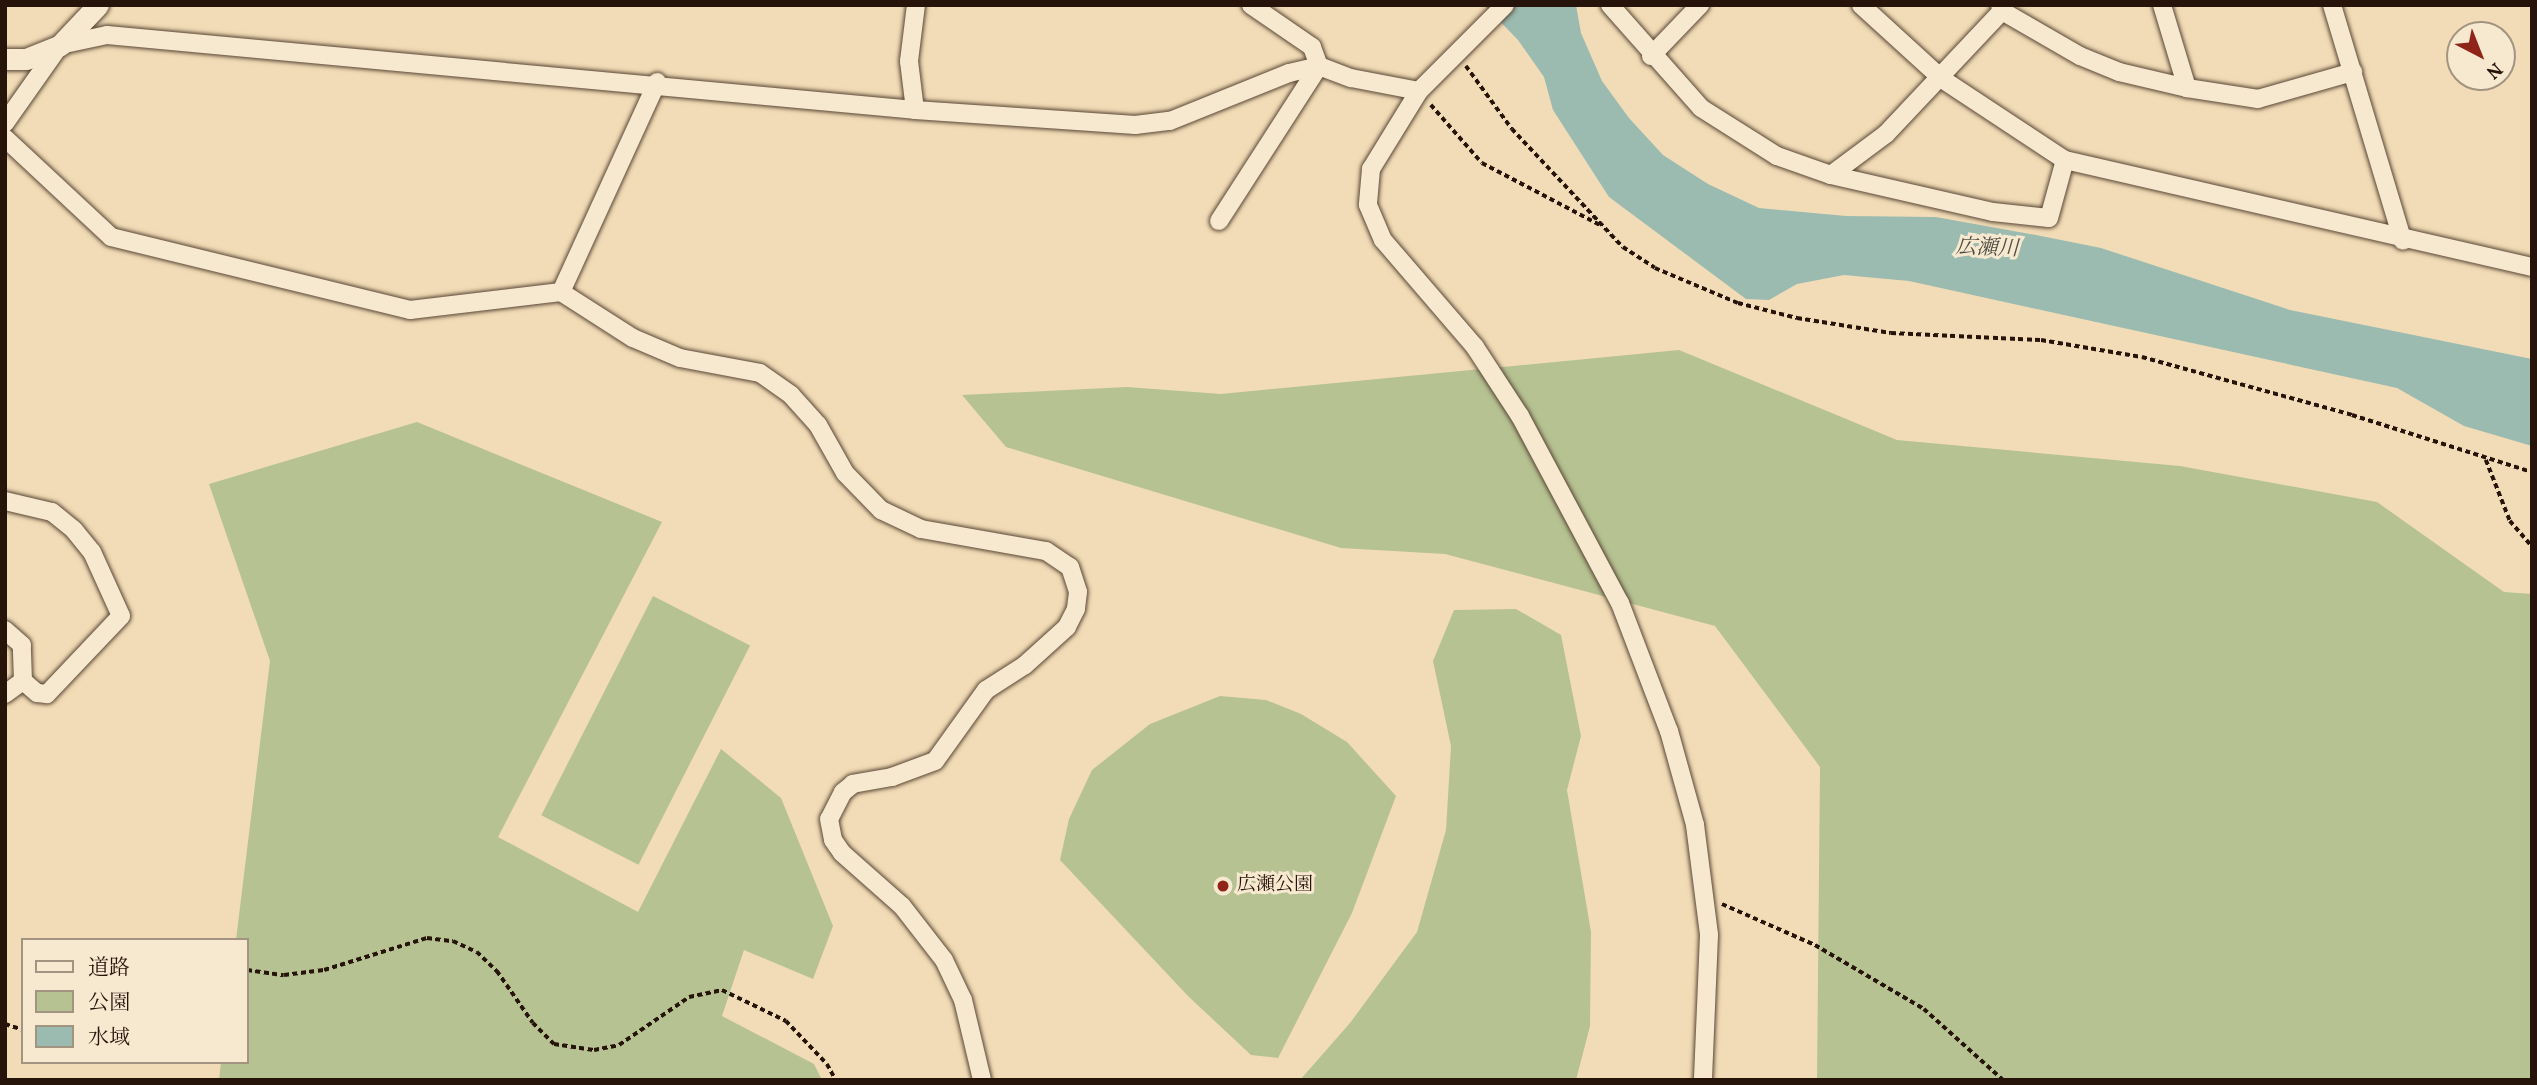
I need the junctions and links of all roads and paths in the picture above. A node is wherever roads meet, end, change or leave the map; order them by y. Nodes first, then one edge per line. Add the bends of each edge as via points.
1 (98, 5) edge
2 (916, 5) edge
3 (1251, 5) edge
4 (1505, 5) edge
5 (1610, 5) edge
6 (1700, 5) edge
7 (1861, 5) edge
8 (2162, 5) edge
9 (2332, 5) edge
10 (2001, 8) edge
11 (60, 45) junction
12 (1651, 56) junction
13 (5, 59) edge
14 (1464, 64) dead end
15 (1319, 66) junction
16 (2353, 72) junction
17 (1941, 79) junction
18 (657, 82) junction
19 (2187, 88) junction
20 (1419, 91) junction
21 (915, 110) junction
22 (5, 123) edge
23 (5, 138) edge
24 (2065, 160) junction
25 (1831, 175) junction
26 (1219, 221) dead end
27 (1607, 228) junction
28 (2403, 241) junction
29 (2532, 267) edge
30 (561, 292) junction
31 (2486, 460) junction
32 (2532, 472) edge
33 (5, 501) edge
34 (2532, 546) edge
35 (5, 630) edge
36 (23, 681) junction
37 (5, 694) edge
38 (1704, 896) junction
39 (248, 970) edge
40 (836, 1080) edge
41 (982, 1080) edge
42 (1703, 1080) edge
43 (2003, 1080) edge

1 - 11 street
2 - 21 street via 909,61
3 - 15 street via 1312,47
4 - 20 street
5 - 12 street
6 - 12 street
7 - 17 street
8 - 19 street
9 - 16 street
10 - 17 street
10 - 19 street via 2080,56 2119,72
11 - 13 street via 26,59
11 - 18 street via 107,35
11 - 22 street
12 - 25 street via 1701,108 1737,134 1777,156
14 - 27 path via 1512,129
15 - 20 street via 1352,78
15 - 21 street via 1289,73 1170,121 1135,125
15 - 26 street
16 - 19 street via 2258,99
16 - 28 street
17 - 24 street
17 - 25 street via 1886,134
18 - 21 street
18 - 30 street
20 - 27 path via 1482,163
20 - 38 street via 1371,169 1368,205 1374,225 1475,347 1520,415 1620,603 1669,731 1695,825
23 - 30 street via 111,237 410,310
24 - 25 street via 2049,218 1993,212
24 - 28 street
27 - 31 path via 1623,247 1655,268 1761,309 1891,333 2041,340 2142,357 2352,415
28 - 29 street
30 - 41 street via 633,338 680,358 760,373 791,395 818,425 845,473 881,510 921,529 1046,551 1063,560 1077,578 1076,609 1067,627 1025,665 986,690 935,761 892,777 853,784 837,800 829,819 832,840 842,853 902,906 944,960 963,1000
31 - 32 path
31 - 34 path via 2510,522
33 - 36 street via 52,512 74,530 92,552 121,615 63,673 55,689 37,693
35 - 36 street via 22,645
36 - 37 street
38 - 42 street via 1709,999
38 - 43 path via 1815,946 1924,1009
39 - 40 path via 285,975 324,970 427,938 453,941 477,952 497,971 533,1023 554,1044 594,1050 619,1045 689,997 722,990 786,1021

